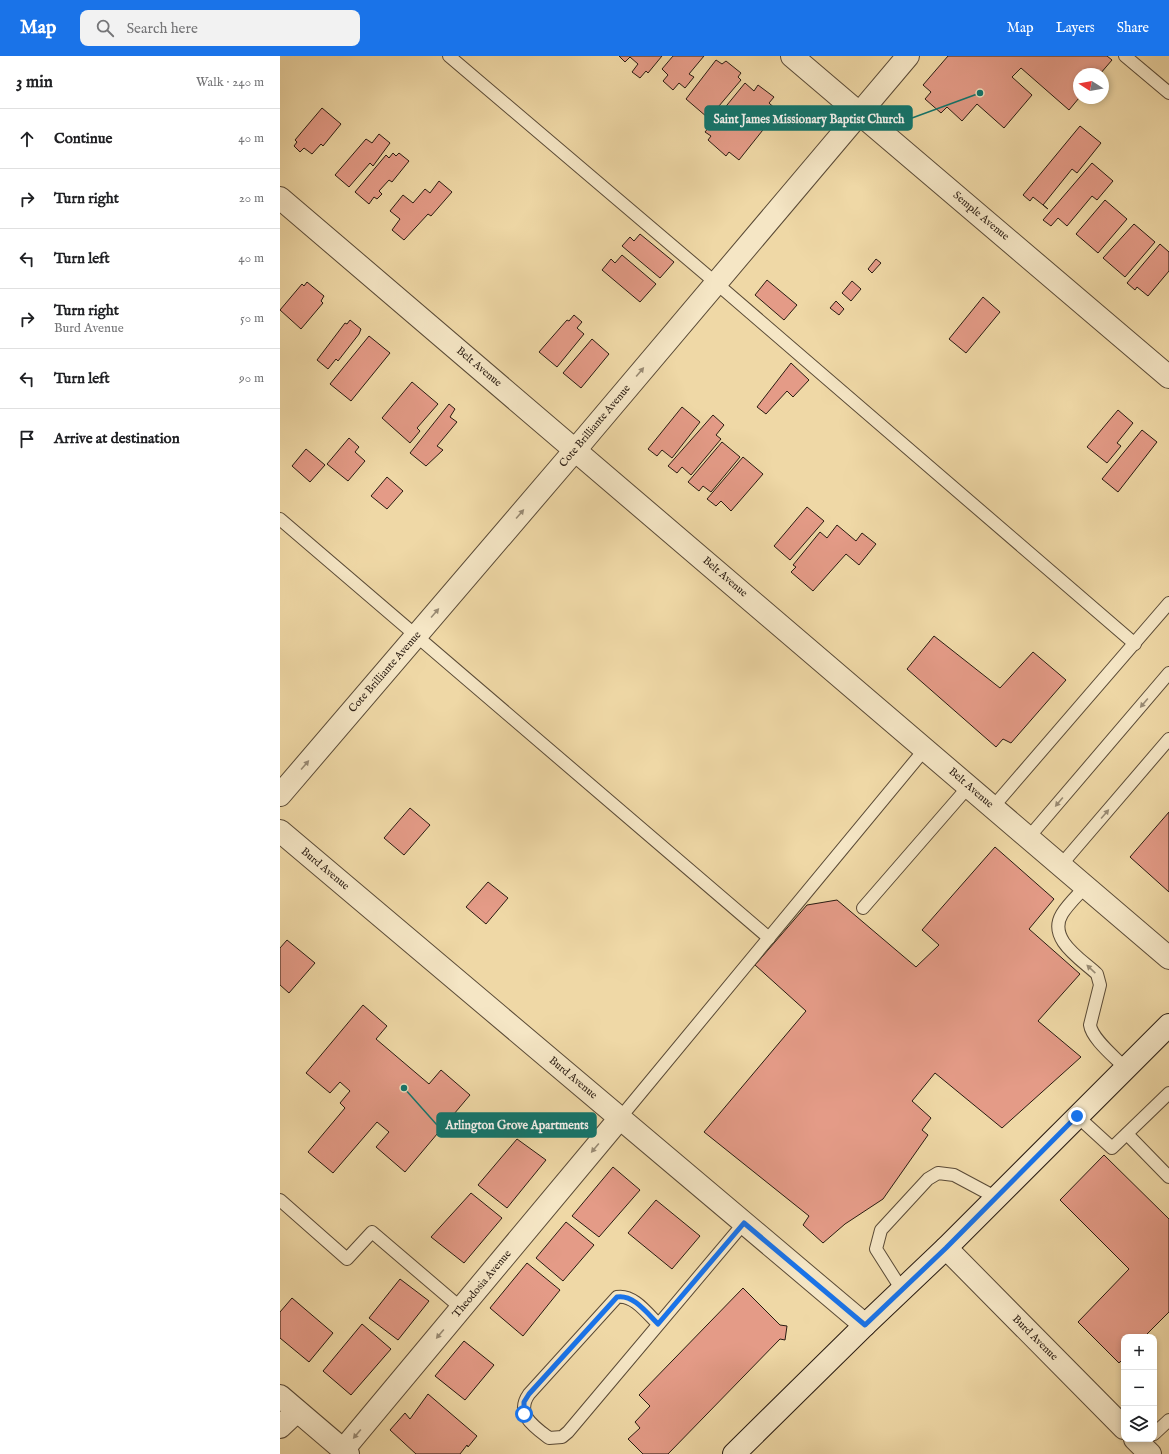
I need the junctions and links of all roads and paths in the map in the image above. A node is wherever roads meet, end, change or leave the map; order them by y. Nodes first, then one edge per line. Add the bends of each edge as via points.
1 (449, 56) edge
2 (792, 56) edge
3 (908, 56) edge
4 (1125, 56) edge
5 (1169, 93) edge
6 (859, 113) junction
7 (280, 198) edge
8 (716, 283) junction
9 (1169, 377) edge
10 (576, 449) junction
11 (280, 520) edge
12 (1169, 604) edge
13 (416, 636) junction
14 (1135, 644) junction
15 (1169, 673) edge
16 (1169, 740) edge
17 (925, 749) junction
18 (969, 786) junction
19 (280, 794) edge
20 (993, 807) junction
21 (280, 831) edge
22 (1029, 837) junction
23 (1061, 865) junction
24 (1086, 886) junction
25 (864, 908) dead end
26 (769, 938) junction
27 (1169, 958) edge
28 (1169, 1025) edge
29 (1125, 1068) junction
30 (1169, 1093) edge
31 (1077, 1116) junction
32 (620, 1118) junction
33 (1127, 1134) junction
34 (1169, 1178) edge
35 (997, 1198) junction
36 (280, 1200) edge
37 (744, 1223) junction
38 (946, 1248) junction
39 (902, 1290) junction
40 (462, 1308) junction
41 (658, 1324) junction
42 (865, 1325) junction
43 (280, 1396) edge
44 (297, 1411) junction
45 (1169, 1420) edge
46 (1121, 1425) edge
47 (280, 1427) edge
48 (1144, 1444) edge
49 (346, 1452) edge
50 (734, 1454) edge

1 - 8 lane
2 - 6 street, Semple Avenue
3 - 6 street, Cote Brilliante Avenue
4 - 5 lane
6 - 8 street, Cote Brilliante Avenue
6 - 9 street, Semple Avenue
7 - 10 street, Belt Avenue
10 -> 8 street, Cote Brilliante Avenue
8 - 14 lane
13 -> 10 street, Cote Brilliante Avenue
10 - 17 street, Belt Avenue
11 - 13 lane
12 - 14 lane
19 -> 13 street, Cote Brilliante Avenue
13 - 26 lane
14 - 20 lane
15 -> 22 lane
23 -> 16 lane
17 - 18 street, Belt Avenue
17 - 26 lane
18 - 20 street, Belt Avenue
18 - 25 lane
20 - 22 street, Belt Avenue
21 - 32 street, Burd Avenue
22 - 23 street, Belt Avenue
23 - 24 street, Belt Avenue
24 - 27 street, Belt Avenue
29 -> 24 lane via 1090,1029 1100,985 1097,974 1064,943 1057,931 1063,913
26 - 32 lane
28 - 29 street
29 - 31 street
30 - 33 lane
31 - 33 lane via 1112,1148
31 - 35 street
32 - 37 street, Burd Avenue
32 -> 40 street, Theodosia Avenue
33 - 34 lane
35 - 38 street
35 - 39 lane via 954,1175 938,1173 928,1179 881,1230 876,1249
36 - 40 lane via 347,1259 372,1232
37 - 41 lane
37 - 42 street, Burd Avenue
38 - 39 street
38 - 46 street, Burd Avenue
39 - 42 street
40 -> 49 street, Theodosia Avenue
41 - 41 lane via 562,1437 549,1438 528,1420 523,1407 529,1394 617,1297 631,1299
42 - 50 street
43 - 44 street
44 - 47 street
44 - 49 street
45 - 48 lane

